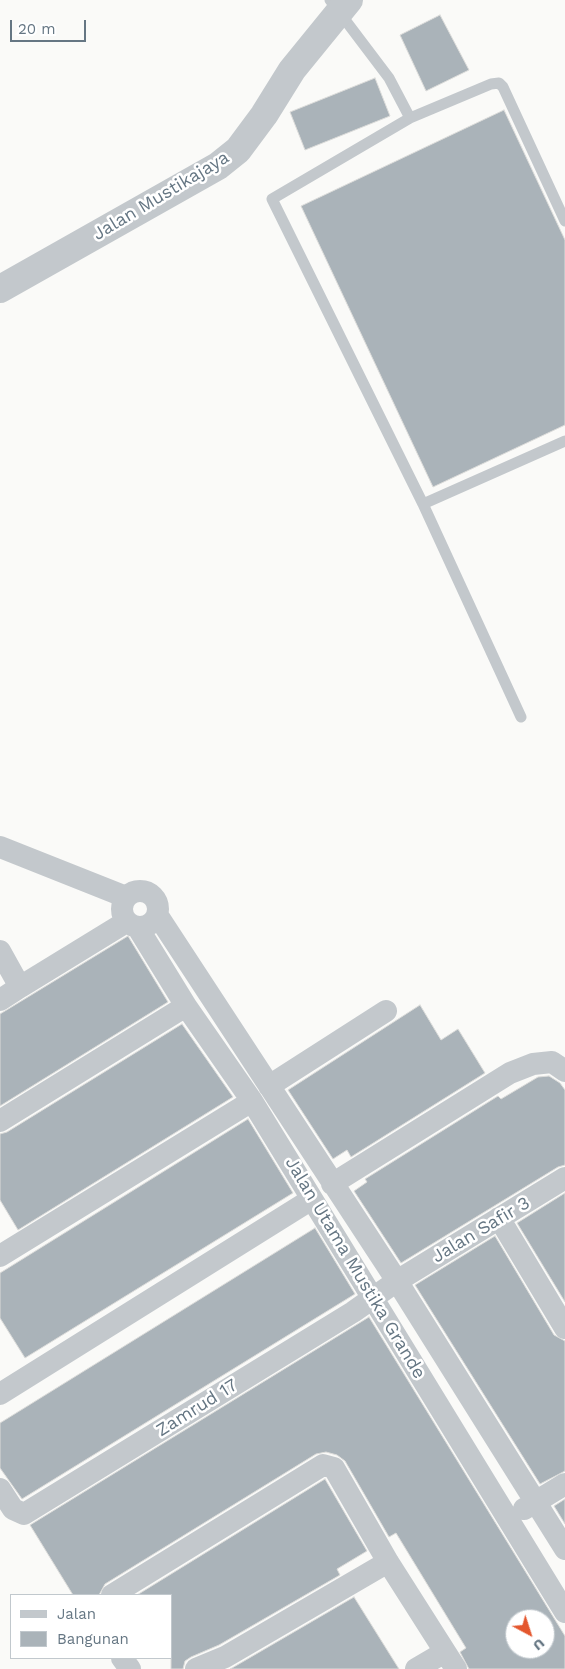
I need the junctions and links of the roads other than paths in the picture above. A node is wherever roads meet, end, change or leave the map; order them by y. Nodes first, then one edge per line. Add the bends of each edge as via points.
1 (338, 4) edge
2 (410, 118) junction
3 (565, 221) edge
4 (0, 289) edge
5 (565, 441) edge
6 (423, 504) junction
7 (521, 717) dead end
8 (0, 847) edge
9 (126, 896) junction
10 (158, 916) junction
11 (132, 925) junction
12 (0, 951) edge
13 (20, 988) junction
14 (0, 1000) edge
15 (186, 1006) junction
16 (386, 1011) dead end
17 (565, 1071) edge
18 (269, 1086) junction
19 (252, 1101) junction
20 (0, 1121) edge
21 (565, 1178) edge
22 (332, 1184) junction
23 (312, 1199) junction
24 (499, 1218) junction
25 (0, 1256) edge
26 (397, 1281) junction
27 (374, 1299) junction
28 (562, 1317) edge
29 (0, 1394) edge
30 (565, 1484) edge
31 (0, 1489) edge
32 (536, 1502) junction
33 (508, 1519) junction
34 (565, 1549) edge
35 (388, 1562) junction
36 (114, 1594) edge
37 (565, 1612) edge
38 (450, 1661) edge
39 (196, 1669) edge
40 (416, 1669) edge

1 - 2 lane via 389,78
1 - 4 street, Jalan Mustikajaya via 238,150 218,166
2 - 3 lane via 499,83
2 - 6 lane via 272,199
5 - 6 lane
6 - 7 lane
8 - 9 street
9 - 10 street via 137,891 150,893 158,902
9 - 11 street via 122,909
10 - 11 street via 153,923
10 - 18 street, Jalan Utama Mustika Grande
11 - 13 street
11 - 15 street, Jalan Utama Mustika Grande
12 - 13 street
13 - 14 street
15 - 19 street, Jalan Utama Mustika Grande
15 - 20 street
16 - 18 street
17 - 22 street via 552,1062 533,1064 510,1073
18 - 22 street, Jalan Utama Mustika Grande
19 - 23 street, Jalan Utama Mustika Grande
19 - 25 street
21 - 24 street, Jalan Safir 3
22 - 26 street, Jalan Utama Mustika Grande
23 - 27 street, Jalan Utama Mustika Grande
23 - 29 street
24 - 26 street, Jalan Safir 3
24 - 28 street
26 - 27 street, Jalan Safir 3
26 - 32 street, Jalan Utama Mustika Grande
27 - 31 street, Zamrud 17 via 24,1514 13,1509
27 - 33 street, Jalan Utama Mustika Grande
30 - 32 street
32 - 33 street
32 - 34 street, Jalan Utama Mustika Grande
33 - 37 street, Jalan Utama Mustika Grande
35 - 36 street via 334,1468 323,1465
35 - 38 street
35 - 39 street via 225,1657
38 - 40 street

